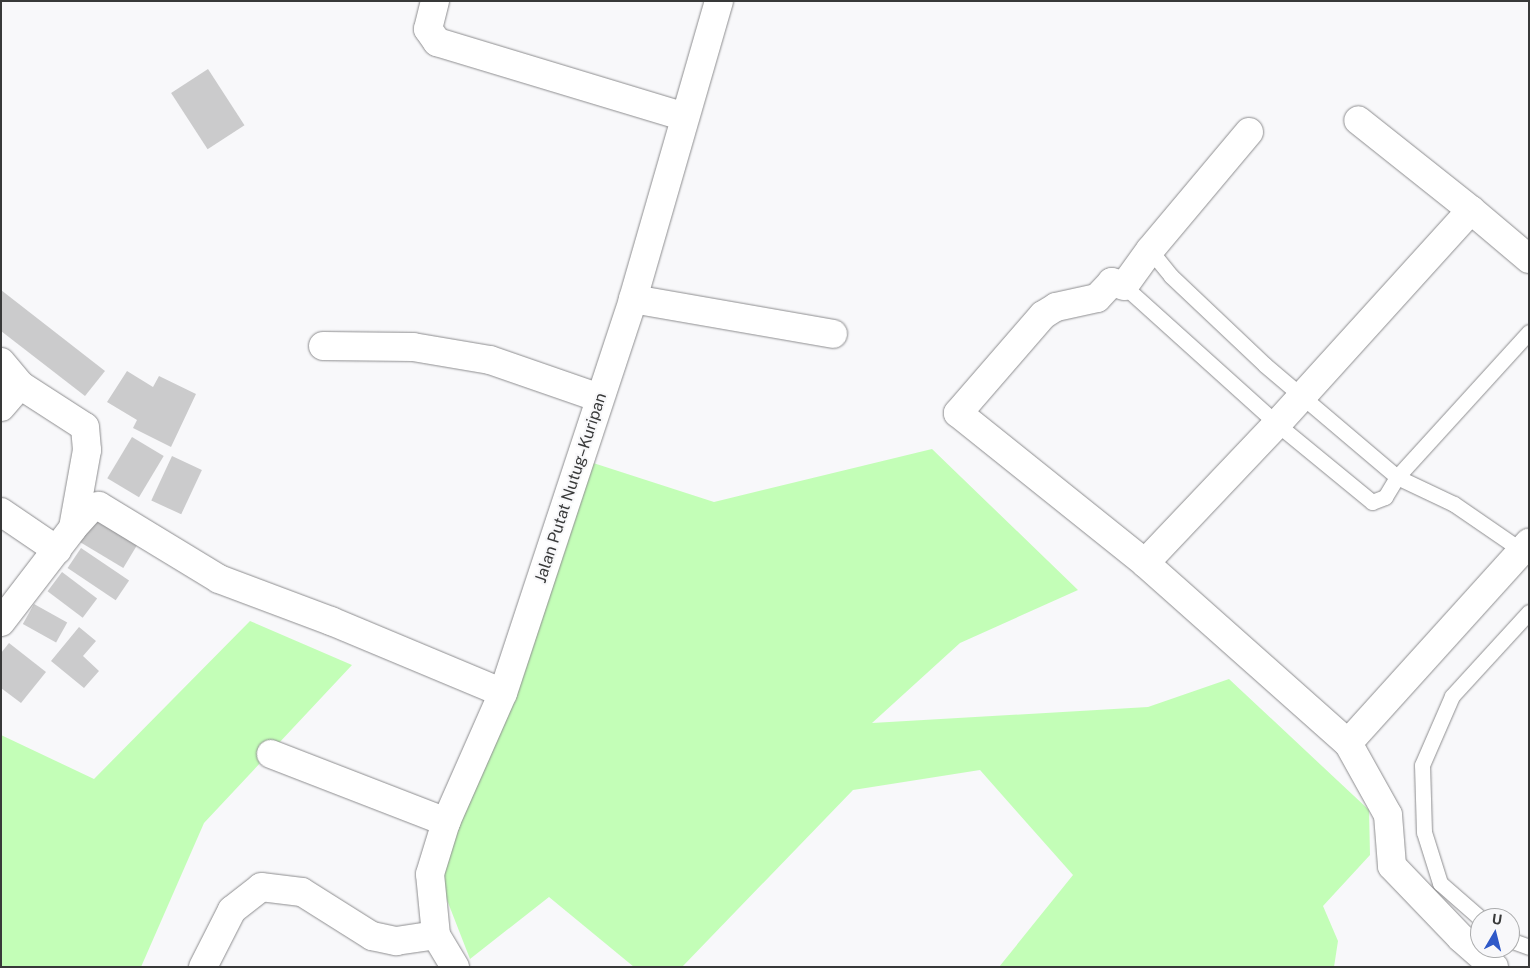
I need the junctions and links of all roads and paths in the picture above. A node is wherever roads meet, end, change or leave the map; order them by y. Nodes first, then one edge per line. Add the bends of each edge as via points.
1 (434, 1) edge
2 (719, 1) edge
3 (685, 117) junction
4 (1358, 120) dead end
5 (1249, 132) dead end
6 (1471, 210) junction
7 (1150, 250) junction
8 (1529, 259) edge
9 (1124, 286) junction
10 (633, 299) junction
11 (1529, 332) edge
12 (833, 334) dead end
13 (323, 346) dead end
14 (1, 362) edge
15 (20, 385) junction
16 (1300, 397) junction
17 (600, 398) junction
18 (1, 407) edge
19 (1277, 424) junction
20 (1397, 477) junction
21 (1, 512) edge
22 (73, 528) junction
23 (1525, 547) edge
24 (57, 550) junction
25 (1144, 563) junction
26 (1529, 612) edge
27 (1, 622) edge
28 (503, 693) junction
29 (1348, 743) junction
30 (271, 754) dead end
31 (446, 822) junction
32 (1470, 909) edge
33 (436, 935) junction
34 (202, 967) edge
35 (455, 967) edge
36 (1494, 967) edge

1 - 3 street via 428,29 437,42
2 - 3 street, Jalan Putat Nutug–Kuripan
3 - 10 street, Jalan Putat Nutug–Kuripan
4 - 6 street
5 - 7 street
6 - 8 street
6 - 16 street
7 - 9 street
7 - 16 lane via 1171,276
9 - 19 lane
9 - 25 street via 1112,282 1096,298 1056,306 1042,316 958,413
10 - 12 street
10 - 17 street, Jalan Putat Nutug–Kuripan
11 - 20 lane
13 - 17 street via 413,347 490,360
14 - 15 street
15 - 18 street
15 - 22 street via 85,427 87,450
16 - 19 street
16 - 20 lane
17 - 28 street, Jalan Putat Nutug–Kuripan
19 - 20 lane via 1372,502 1385,497
19 - 25 street
20 - 23 lane via 1454,504
21 - 24 street
22 - 24 street
22 - 28 street via 92,507 99,506 218,579 331,621
23 - 29 street
24 - 27 street
25 - 29 street
26 - 32 lane via 1452,696 1422,765 1424,832 1440,883
28 - 31 street, Jalan Putat Nutug–Kuripan
29 - 36 street via 1388,815 1392,866 1460,938
30 - 31 street
31 - 33 street, Jalan Putat Nutug–Kuripan via 430,874
33 - 34 street via 396,941 372,936 302,892 261,887 232,910
33 - 35 street, Jalan Putat Nutug–Kuripan

